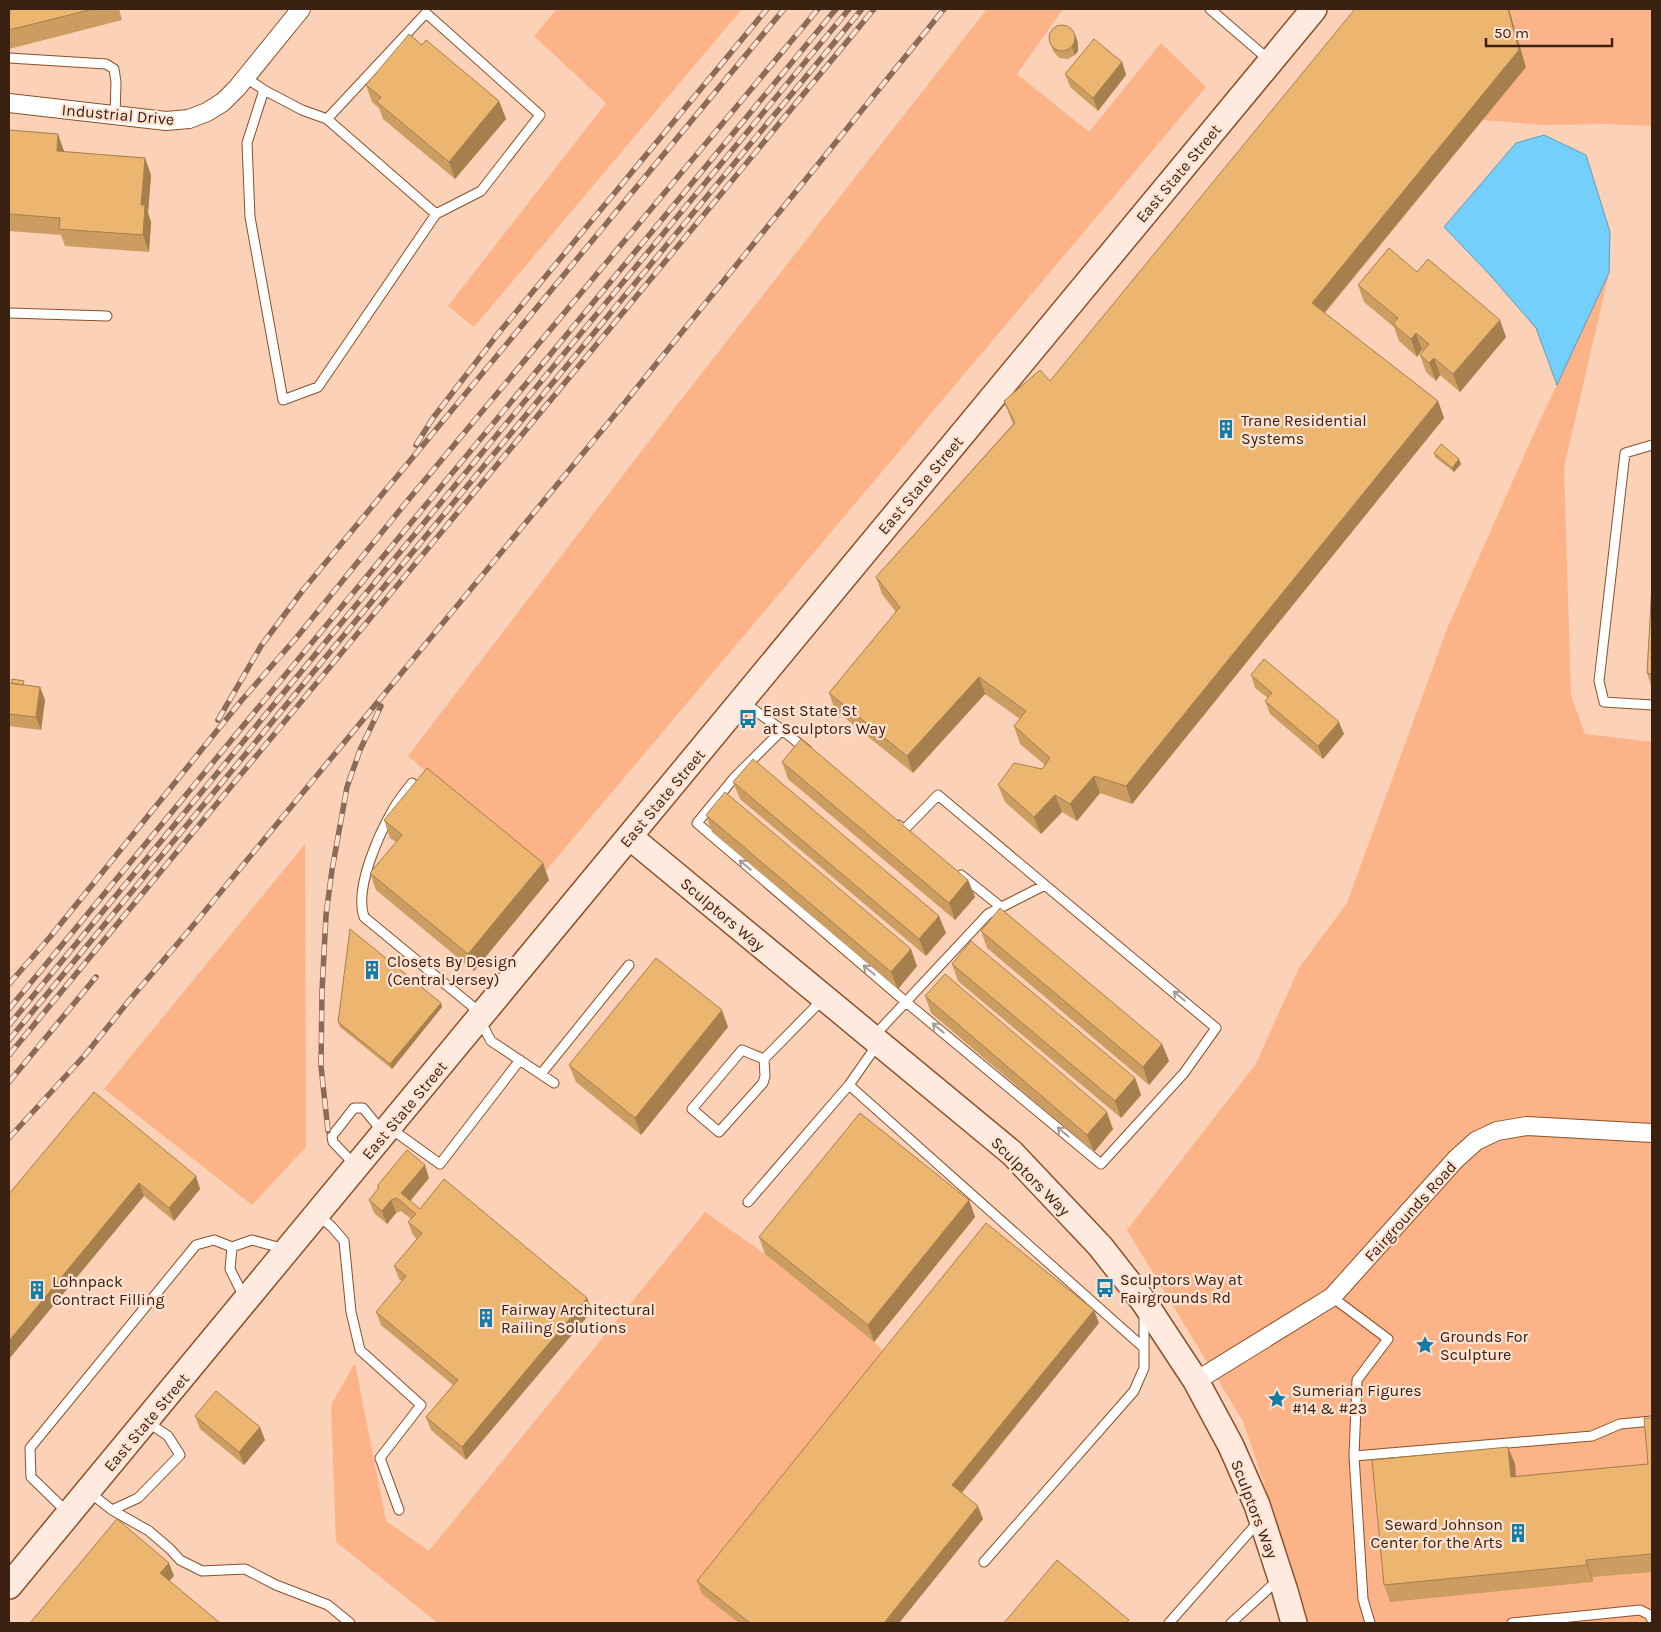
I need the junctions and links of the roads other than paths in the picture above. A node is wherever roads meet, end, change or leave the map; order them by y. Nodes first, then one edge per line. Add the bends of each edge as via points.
1 (301, 9) edge
2 (1210, 9) edge
3 (1314, 9) edge
4 (9, 58) edge
5 (1271, 61) junction
6 (246, 77) junction
7 (264, 90) junction
8 (9, 104) edge
9 (115, 116) junction
10 (327, 119) junction
11 (436, 214) junction
12 (9, 313) edge
13 (107, 316) dead end
14 (1652, 445) edge
15 (742, 701) junction
16 (1652, 704) edge
17 (782, 730) junction
18 (813, 755) edge
19 (412, 783) edge
20 (889, 817) edge
21 (630, 837) junction
22 (956, 871) edge
23 (1045, 885) junction
24 (1001, 907) junction
25 (629, 965) dead end
26 (824, 998) junction
27 (906, 1002) junction
28 (479, 1018) junction
29 (875, 1040) junction
30 (764, 1059) junction
31 (520, 1060) junction
32 (541, 1074) junction
33 (554, 1083) dead end
34 (849, 1085) junction
35 (387, 1130) junction
36 (1652, 1133) edge
37 (357, 1167) junction
38 (748, 1202) dead end
39 (317, 1214) junction
40 (232, 1247) junction
41 (288, 1250) junction
42 (1332, 1297) junction
43 (246, 1301) junction
44 (1144, 1302) junction
45 (1144, 1348) junction
46 (1196, 1381) junction
47 (146, 1421) junction
48 (1652, 1421) edge
49 (1354, 1456) junction
50 (88, 1491) junction
51 (112, 1510) junction
52 (398, 1510) dead end
53 (69, 1514) junction
54 (1261, 1518) junction
55 (984, 1562) dead end
56 (1281, 1578) junction
57 (9, 1584) edge
58 (1652, 1620) edge
59 (350, 1623) edge
60 (1169, 1623) edge
61 (1231, 1623) edge
62 (1294, 1623) edge
63 (1370, 1623) edge
64 (1512, 1623) edge

1 - 6 street, Industrial Drive
2 - 5 lane
3 - 5 street, East State Street
4 - 9 lane via 106,64 114,69
5 - 15 street, East State Street
6 - 7 lane
6 - 9 street, Industrial Drive via 223,102 189,119 166,122
7 - 10 lane
7 - 11 lane via 247,143 250,218 283,400 318,387
8 - 9 street, Industrial Drive
10 - 11 lane
10 - 11 lane via 426,12 540,115 481,191
12 - 13 lane
14 - 16 lane via 1625,453 1599,681 1604,702
15 - 17 lane
15 - 21 street, East State Street
17 - 18 lane
27 -> 17 lane via 697,824 734,778
19 - 28 lane via 394,807 372,855 366,874 362,912 365,920 472,1006
20 - 23 lane via 908,832 938,795
21 - 26 street, Sculptors Way
21 - 28 street, East State Street
22 - 24 lane
23 - 24 lane
23 - 27 lane via 1216,1028 1184,1073 1101,1164
24 - 27 lane via 988,914
25 - 32 lane
26 - 29 street, Sculptors Way
26 - 30 lane
27 - 29 lane
28 - 31 lane via 491,1041
28 - 35 street, East State Street
29 - 34 lane
29 - 44 street, Sculptors Way via 1012,1153 1100,1246
30 - 30 lane via 763,1083 719,1132 692,1109 742,1050
31 - 32 lane
31 - 35 lane via 440,1164
32 - 33 lane
34 - 38 lane
34 - 45 lane
35 - 37 street, East State Street
35 - 37 lane via 363,1108 354,1108 332,1136 333,1142
36 - 42 street, Fairgrounds Road via 1528,1126 1497,1131 1476,1141
37 - 39 street, East State Street
39 - 41 street, East State Street
39 - 52 lane via 344,1241 351,1312 360,1350 421,1405 380,1458
40 - 41 lane via 252,1240
40 - 43 lane via 230,1269
40 - 53 lane via 214,1240 196,1245 30,1448 31,1477
41 - 43 street, East State Street
42 - 46 street, Fairgrounds Road
42 - 49 lane via 1388,1339 1357,1380
43 - 47 street, East State Street
44 - 45 lane
44 - 46 street, Sculptors Way
45 - 55 lane via 1144,1368 1134,1391
46 - 54 street, Sculptors Way via 1231,1446
47 - 50 street, East State Street
47 - 51 lane via 168,1436 180,1455 138,1498
48 - 49 lane via 1620,1424 1592,1436
49 - 63 lane via 1363,1599
50 - 51 lane
50 - 53 street, East State Street
51 - 59 lane via 149,1532 180,1560 202,1571 246,1569 276,1585 328,1605
53 - 57 street, East State Street
54 - 56 street, Sculptors Way
54 - 60 lane
56 - 61 lane
56 - 62 street, Sculptors Way
58 - 64 lane via 1650,1615 1640,1610

